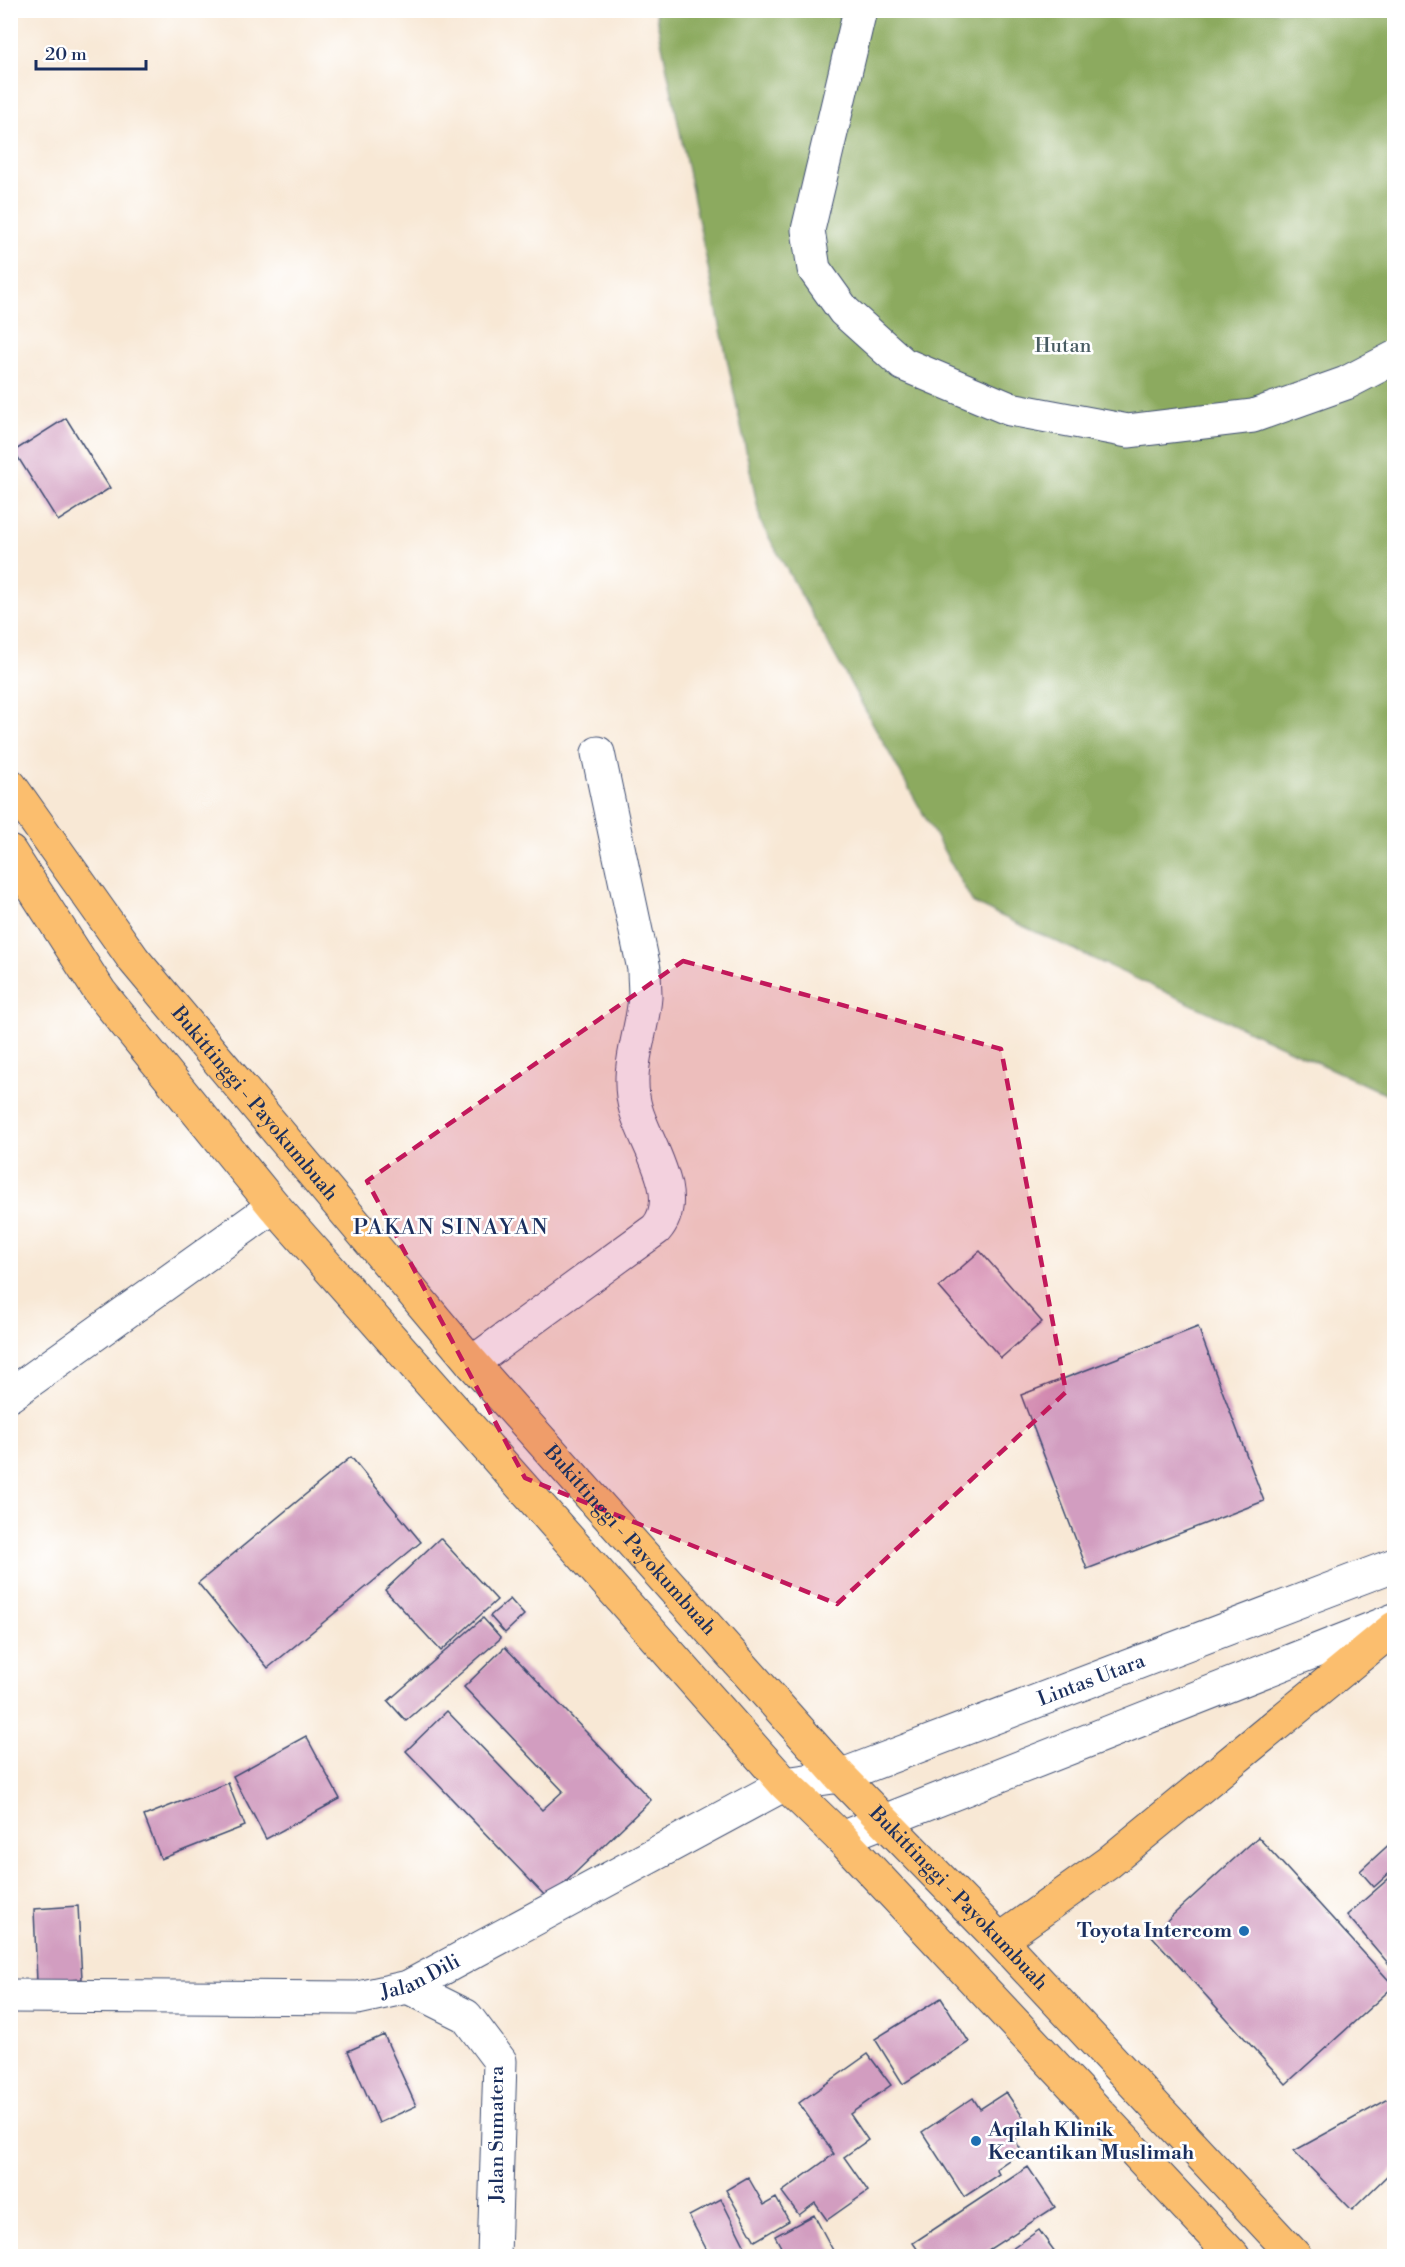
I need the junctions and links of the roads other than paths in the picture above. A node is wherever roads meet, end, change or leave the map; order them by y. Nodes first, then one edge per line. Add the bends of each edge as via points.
1 (860, 10) edge
2 (1395, 358) edge
3 (598, 753) dead end
4 (10, 785) edge
5 (10, 852) edge
6 (274, 1206) junction
7 (472, 1363) junction
8 (10, 1395) edge
9 (1395, 1566) edge
10 (1395, 1620) edge
11 (1395, 1628) edge
12 (840, 1776) junction
13 (784, 1784) junction
14 (884, 1820) junction
15 (841, 1838) junction
16 (1000, 1940) junction
17 (408, 1987) junction
18 (10, 1996) edge
19 (494, 2256) edge
20 (1233, 2256) edge
21 (1295, 2256) edge

1 - 2 street via 808,230 814,269 826,286 844,311 903,364 1010,409 1128,432 1253,416 1346,383
3 - 7 street via 644,969 645,997 630,1070 631,1089 668,1205 665,1219 656,1229
4 - 7 highway, Bukittinggi - Payokumbuah via 134,960
5 - 6 highway via 100,992
6 - 8 street
6 - 13 highway
7 - 12 highway, Bukittinggi - Payokumbuah
9 - 12 street, Lintas Utara
10 - 14 street
11 - 16 highway via 1107,1863
12 - 13 street, Lintas Utara
12 - 14 highway, Bukittinggi - Payokumbuah
13 - 15 highway
13 - 17 street, Jalan Dili
14 - 15 street
14 - 16 highway, Bukittinggi - Payokumbuah
15 - 20 highway
16 - 21 highway, Bukittinggi - Payokumbuah
17 - 18 street, Jalan Dili via 358,1998
17 - 19 street, Jalan Sumatera via 466,2016 500,2061

